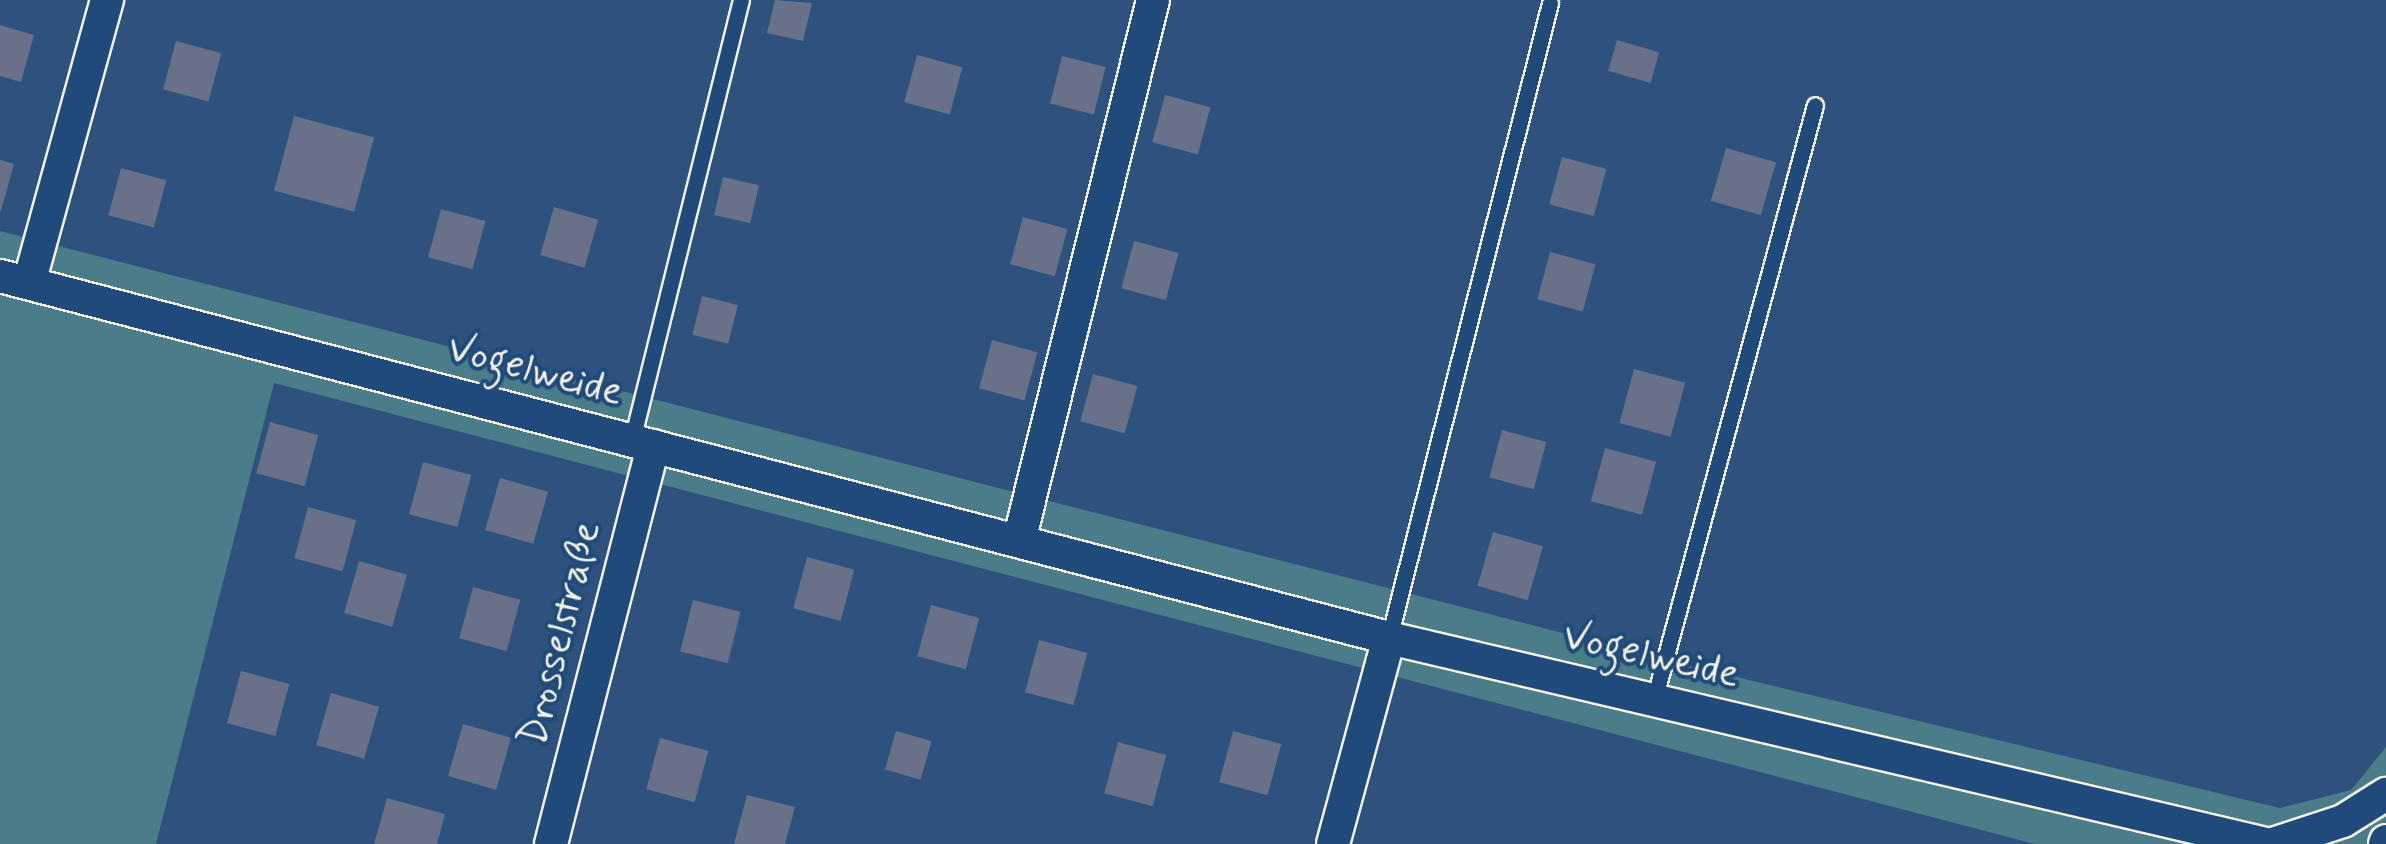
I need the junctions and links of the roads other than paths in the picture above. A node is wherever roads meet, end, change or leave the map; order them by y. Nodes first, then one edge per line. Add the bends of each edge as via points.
1 (107, 0) edge
2 (741, 0) edge
3 (1153, 0) edge
4 (1550, 4) dead end
5 (1815, 105) dead end
6 (14, 279) edge
7 (643, 443) junction
8 (1019, 541) junction
9 (1388, 638) junction
10 (1654, 700) junction
11 (2386, 794) edge
12 (550, 844) edge
13 (1333, 844) edge
14 (2269, 844) edge

1 - 6 street, Vogelweide
2 - 7 lane
3 - 8 street
4 - 9 lane
5 - 10 lane
6 - 7 street, Vogelweide
7 - 8 street, Vogelweide
7 - 12 street, Drosselstraße
8 - 9 street, Vogelweide
9 - 10 street, Vogelweide
9 - 13 street
10 - 14 street, Vogelweide
11 - 14 street, Vogelweide via 2343,821

